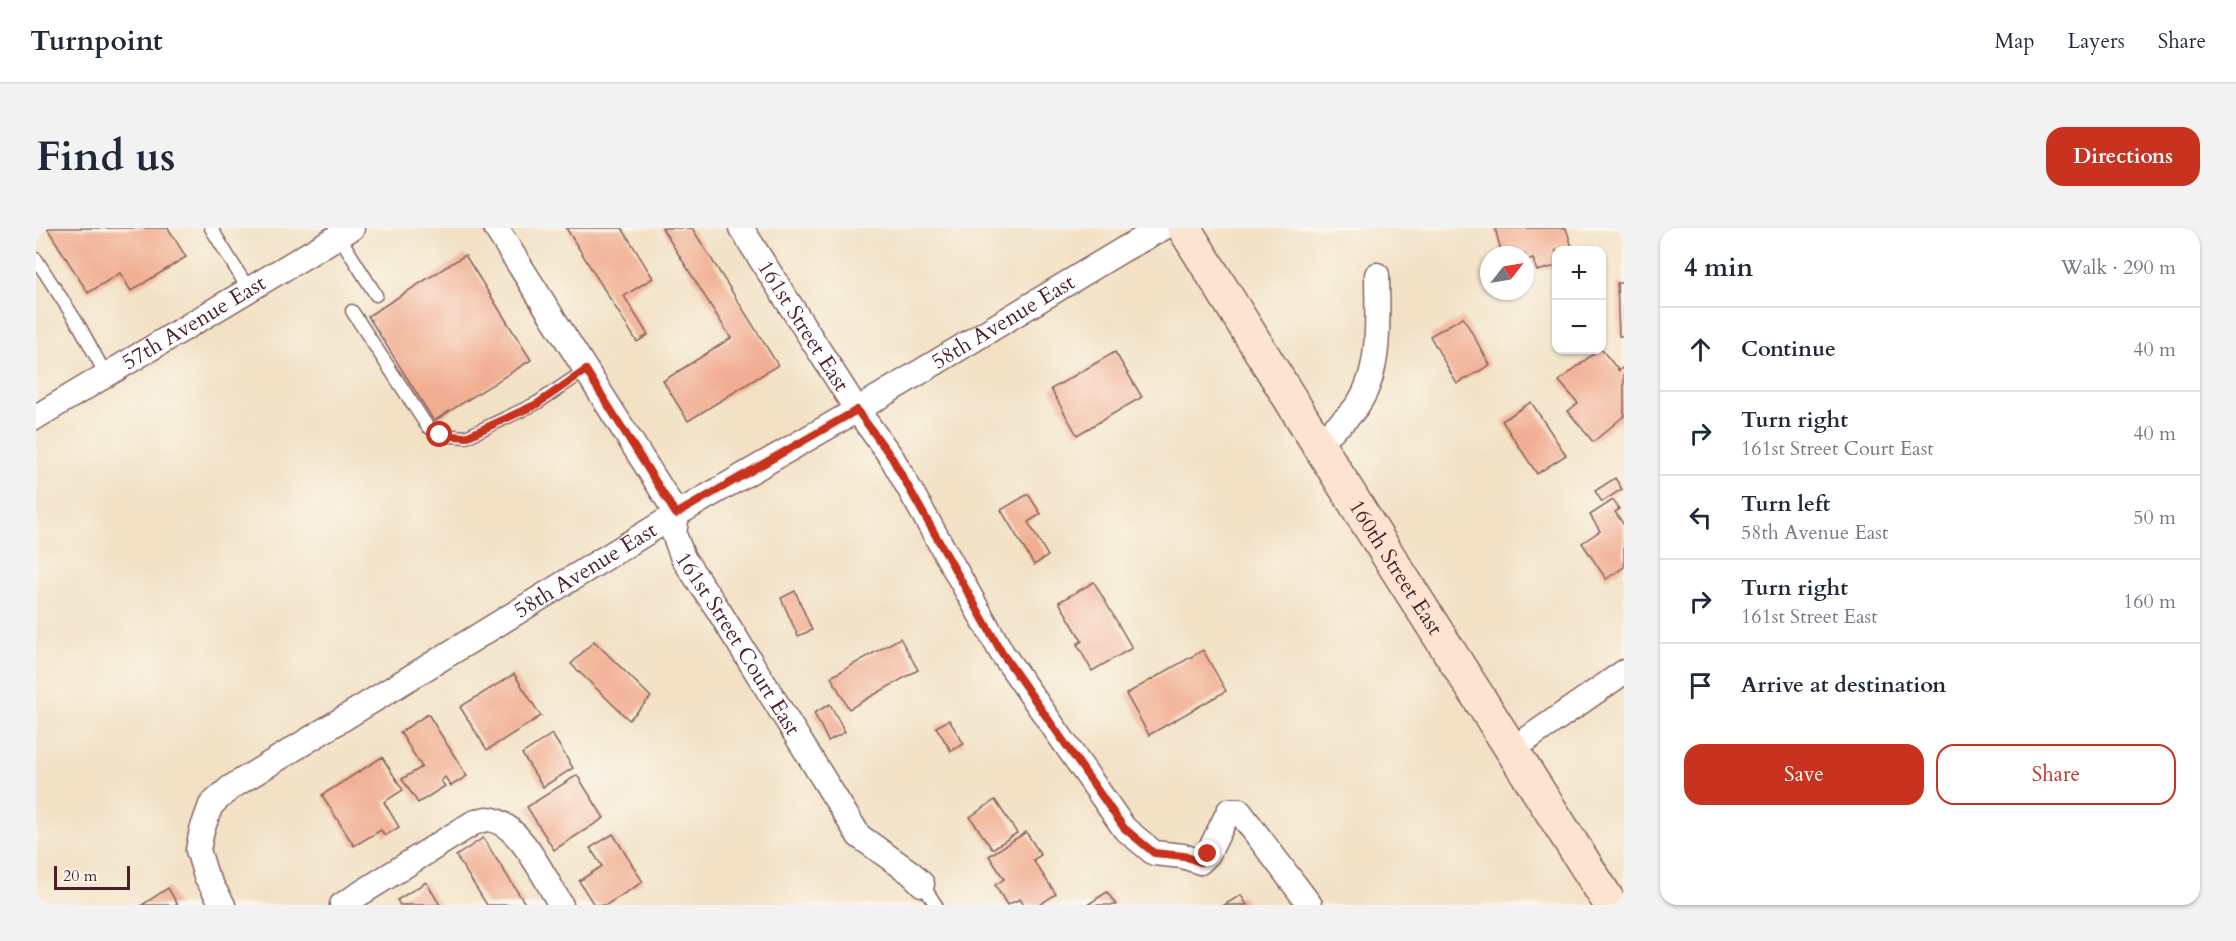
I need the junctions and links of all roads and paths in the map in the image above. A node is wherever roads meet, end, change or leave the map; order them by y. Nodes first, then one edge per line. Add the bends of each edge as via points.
1 (211, 228) edge
2 (496, 228) edge
3 (741, 228) edge
4 (1163, 228) edge
5 (1184, 228) edge
6 (346, 232) edge
7 (36, 259) edge
8 (1377, 275) dead end
9 (249, 290) junction
10 (376, 295) dead end
11 (352, 311) dead end
12 (586, 370) junction
13 (106, 375) junction
14 (857, 410) junction
15 (36, 417) edge
16 (1318, 443) junction
17 (676, 514) junction
18 (1624, 672) edge
19 (1513, 749) junction
20 (922, 884) joint
21 (223, 905) edge
22 (342, 905) edge
23 (561, 905) edge
24 (936, 905) edge
25 (1310, 905) edge
26 (1611, 905) edge

1 - 9 lane
2 - 12 street, 161st Street Court East
3 - 14 street, 161st Street East
4 - 14 street, 58th Avenue East
5 - 16 main road, 160th Street East
6 - 9 street, 57th Avenue East
6 - 10 lane
7 - 13 lane
8 - 16 street via 1372,376 1353,410
9 - 13 street, 57th Avenue East
11 - 12 lane via 427,426 440,435 466,437 475,433 537,404
12 - 17 street, 161st Street Court East
13 - 15 street, 57th Avenue East
14 - 17 street, 58th Avenue East
14 - 25 street, 161st Street East via 892,458 1002,653 1124,828 1154,853 1200,862 1229,811 1239,811
16 - 19 main road, 160th Street East
17 - 20 street, 161st Street Court East via 674,534 682,558 859,836
17 - 21 street, 58th Avenue East via 230,788 211,805 198,850 206,876
18 - 19 street
19 - 26 main road, 160th Street East
20 - 24 lane
22 - 23 street via 473,823 487,819 506,825 518,837

